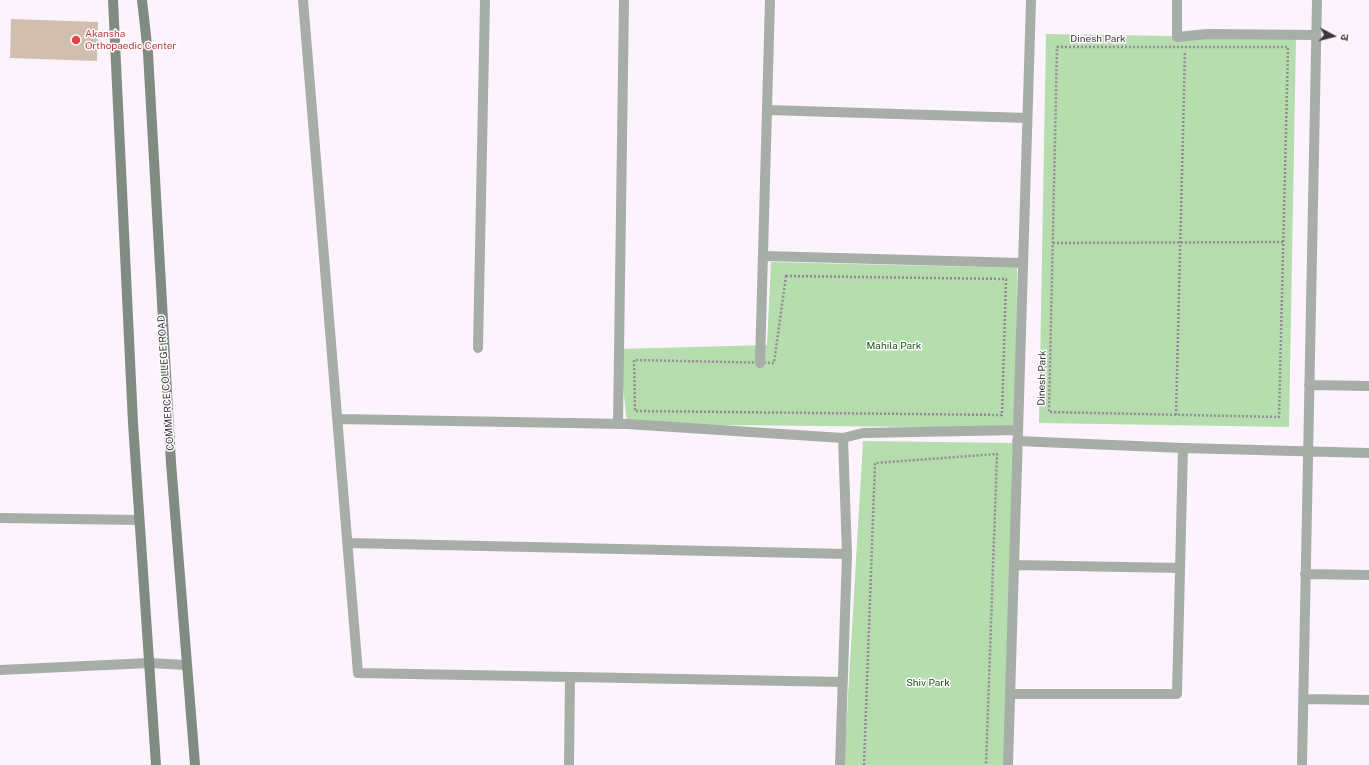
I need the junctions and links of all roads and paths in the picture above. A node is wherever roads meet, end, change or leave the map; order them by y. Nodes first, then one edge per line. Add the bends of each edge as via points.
1 (114, 0) edge
2 (142, 0) edge
3 (303, 0) edge
4 (485, 0) edge
5 (624, 0) edge
6 (770, 0) edge
7 (1031, 0) edge
8 (1177, 0) edge
9 (1317, 0) edge
10 (1316, 35) junction
11 (1185, 47) junction
12 (768, 110) junction
13 (1027, 118) junction
14 (1283, 242) junction
15 (1053, 243) junction
16 (1180, 243) junction
17 (764, 256) junction
18 (1023, 263) junction
19 (478, 348) dead end
20 (760, 363) junction
21 (1309, 385) junction
22 (1369, 386) edge
23 (1176, 415) junction
24 (337, 419) junction
25 (618, 423) junction
26 (1018, 430) junction
27 (843, 438) junction
28 (1017, 441) junction
29 (1183, 448) junction
30 (1308, 452) junction
31 (1369, 453) edge
32 (0, 518) edge
33 (139, 520) junction
34 (348, 543) junction
35 (847, 554) junction
36 (1014, 565) junction
37 (1180, 568) junction
38 (1305, 574) junction
39 (1369, 575) edge
40 (149, 663) junction
41 (186, 665) junction
42 (0, 670) edge
43 (570, 677) junction
44 (843, 682) junction
45 (1010, 694) junction
46 (1303, 699) junction
47 (1369, 700) edge
48 (156, 765) edge
49 (194, 765) edge
50 (569, 765) edge
51 (840, 765) edge
52 (864, 765) edge
53 (986, 765) edge
54 (1008, 765) edge
55 (1302, 765) edge

1 - 33 street via 122,220
2 - 41 street, COMMERCE COLLEGE ROAD via 148,53 170,448
3 - 24 street
4 - 19 street
5 - 25 street
6 - 12 street
7 - 13 street
8 - 10 street via 1177,37 1207,34
9 - 10 street
10 - 21 street
11 - 14 path, Dinesh Park via 1288,47
11 - 15 path, Dinesh Park via 1057,47
11 - 16 path
12 - 13 street
12 - 17 street
13 - 18 street
14 - 16 path
14 - 23 path, Dinesh Park via 1279,417
15 - 16 path
15 - 23 path, Dinesh Park via 1049,412
16 - 23 path
17 - 18 street
17 - 20 street
18 - 26 street
20 - 20 path via 774,363 786,276 1006,279 1002,415 635,410 634,360
21 - 22 street
21 - 30 street
24 - 25 street
24 - 34 street
25 - 27 street
26 - 27 street via 863,433
26 - 28 street
27 - 35 street
28 - 29 street
28 - 36 street
29 - 30 street
29 - 37 street
30 - 31 street
30 - 38 street
32 - 33 street
33 - 40 street
34 - 35 street
34 - 43 street via 358,673
35 - 44 street
36 - 37 street
36 - 45 street
37 - 45 street via 1177,694
38 - 39 street
38 - 46 street
40 - 41 street
40 - 42 street
40 - 48 street
41 - 49 street, COMMERCE COLLEGE ROAD
43 - 44 street
43 - 50 street
44 - 51 street
45 - 54 street
46 - 47 street
46 - 55 street
52 - 53 path via 875,463 997,454

